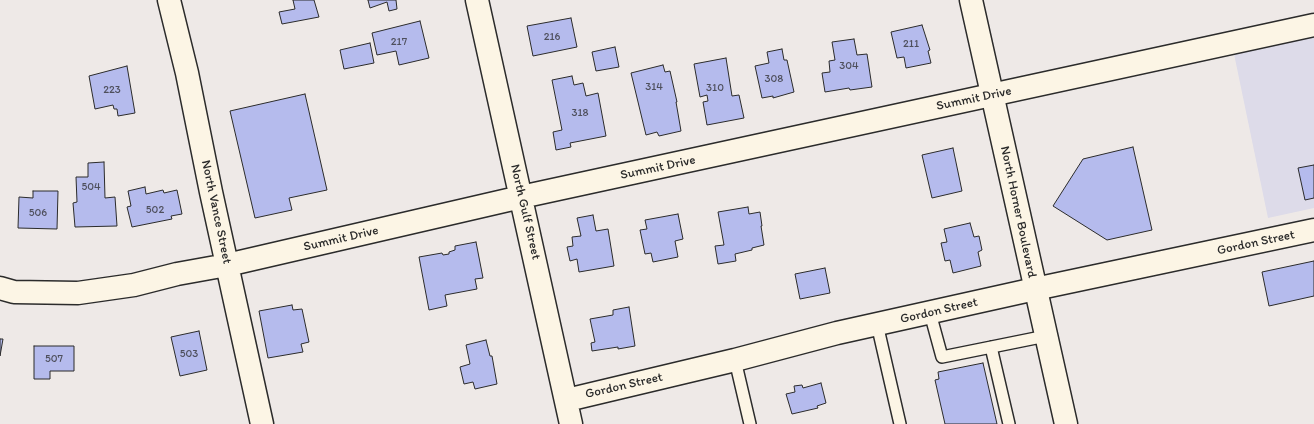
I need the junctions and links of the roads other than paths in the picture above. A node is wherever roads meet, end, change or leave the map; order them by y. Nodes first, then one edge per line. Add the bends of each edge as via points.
1 (169, 0) edge
2 (477, 0) edge
3 (971, 0) edge
4 (1314, 25) edge
5 (992, 95) junction
6 (521, 197) junction
7 (1314, 230) edge
8 (227, 265) junction
9 (0, 288) edge
10 (1035, 289) junction
11 (930, 313) junction
12 (877, 324) junction
13 (1046, 336) junction
14 (991, 347) junction
15 (734, 360) junction
16 (567, 400) junction
17 (262, 424) edge
18 (571, 424) edge
19 (750, 424) edge
20 (900, 424) edge
21 (1009, 424) edge
22 (1066, 424) edge

1 - 8 street, North Vance Street
2 - 6 street, North Gulf Street
3 - 5 street, North Horner Boulevard
4 - 5 street, Summit Drive
5 - 6 street, Summit Drive
5 - 10 street, North Horner Boulevard
6 - 8 street, Summit Drive
6 - 16 street, North Gulf Street
7 - 10 street, Gordon Street
8 - 9 street, Summit Drive via 134,285 78,293 14,292
8 - 17 street, North Vance Street
10 - 11 street, Gordon Street
10 - 13 street, North Horner Boulevard
11 - 12 street, Gordon Street
11 - 14 lane via 942,357
12 - 15 street, Gordon Street
12 - 20 lane
13 - 14 lane
13 - 22 street, North Horner Boulevard
14 - 21 lane
15 - 16 street, Gordon Street
15 - 19 lane
16 - 18 street, North Gulf Street

